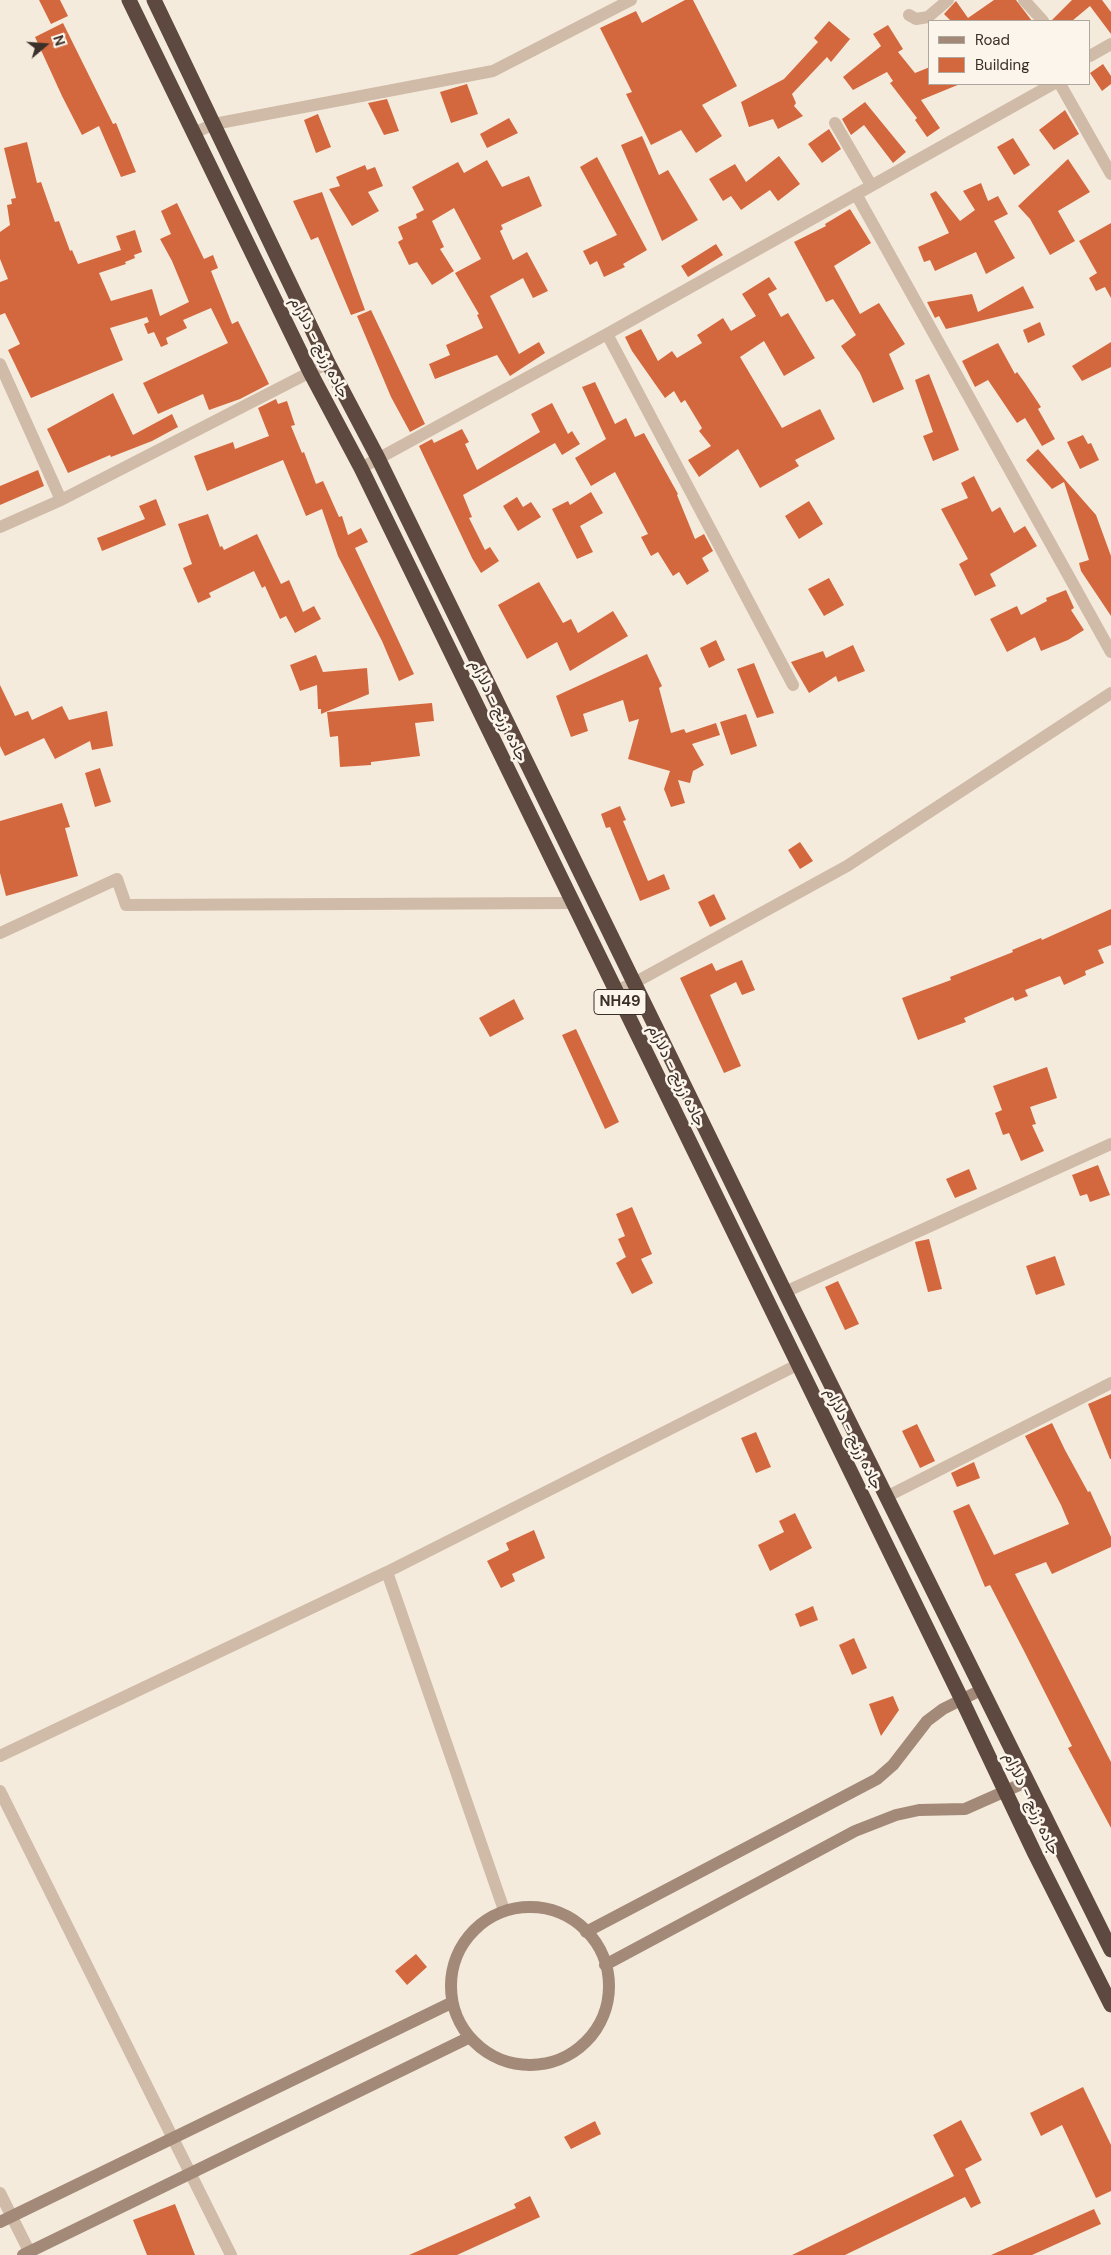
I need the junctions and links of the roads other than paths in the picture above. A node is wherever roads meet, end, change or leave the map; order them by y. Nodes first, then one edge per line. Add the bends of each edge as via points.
1 (129, 0) edge
2 (154, 0) edge
3 (631, 0) edge
4 (948, 0) edge
5 (1024, 0) edge
6 (909, 15) dead end
7 (1042, 20) edge
8 (1111, 44) edge
9 (1091, 55) edge
10 (1051, 85) edge
11 (1061, 85) edge
12 (835, 123) dead end
13 (214, 124) junction
14 (194, 133) junction
15 (1111, 174) edge
16 (871, 186) junction
17 (856, 194) junction
18 (607, 334) junction
19 (328, 362) junction
20 (0, 364) edge
21 (310, 372) junction
22 (378, 458) junction
23 (361, 468) junction
24 (61, 500) junction
25 (0, 527) edge
26 (1111, 652) edge
27 (793, 686) dead end
28 (1111, 694) edge
29 (572, 903) junction
30 (0, 932) edge
31 (634, 983) junction
32 (615, 991) junction
33 (1111, 1144) edge
34 (785, 1292) junction
35 (797, 1365) junction
36 (1111, 1383) edge
37 (886, 1497) junction
38 (387, 1572) junction
39 (983, 1688) junction
40 (962, 1700) junction
41 (0, 1756) edge
42 (1026, 1782) junction
43 (0, 1791) edge
44 (1005, 1791) junction
45 (504, 1910) junction
46 (586, 1932) junction
47 (1111, 1950) edge
48 (605, 1965) junction
49 (452, 2003) junction
50 (1111, 2005) edge
51 (468, 2038) junction
52 (173, 2138) junction
53 (190, 2174) junction
54 (0, 2193) edge
55 (12, 2216) junction
56 (0, 2222) edge
57 (28, 2254) edge
58 (231, 2255) edge

1 - 14 highway, جاده زرنج - دلارام / NH49
2 - 13 highway, جاده زرنج - دلارام / NH49
3 - 13 street via 493,71
4 - 6 street via 928,17 916,19
5 - 7 street
8 - 9 street
10 - 16 street
11 - 15 street
12 - 16 street
13 - 14 street
13 - 19 highway, جاده زرنج - دلارام / NH49
14 - 21 highway, جاده زرنج - دلارام / NH49
16 - 17 street
17 - 18 street
17 - 26 street
18 - 22 street
18 - 27 street
19 - 21 street
19 - 22 highway, جاده زرنج - دلارام / NH49
20 - 24 street
21 - 23 highway, جاده زرنج - دلارام / NH49
21 - 24 street
22 - 23 street
22 - 31 highway, جاده زرنج - دلارام / NH49
23 - 29 highway, جاده زرنج - دلارام / NH49
24 - 25 street
28 - 31 street via 847,866
29 - 30 street via 126,905 118,879
29 - 32 highway, جاده زرنج - دلارام / NH49
31 - 32 street
31 - 34 highway, جاده زرنج - دلارام / NH49
32 - 35 highway, جاده زرنج - دلارام / NH49
33 - 34 street
34 - 37 highway, جاده زرنج - دلارام / NH49
35 - 38 street
35 - 40 highway, جاده زرنج - دلارام / NH49
36 - 37 street
37 - 39 highway, جاده زرنج - دلارام / NH49
38 - 41 street
38 - 45 street
39 - 40 street
39 - 42 highway, جاده زرنج - دلارام / NH49
40 - 44 highway, جاده زرنج - دلارام / NH49
40 - 46 street via 927,1721 893,1765 877,1779
42 - 44 street
42 - 47 highway, جاده زرنج - دلارام / NH49
43 - 52 street
44 - 48 street via 964,1809 896,1814 855,1831
44 - 50 highway, جاده زرنج - دلارام / NH49
45 - 46 street via 542,1906 578,1921
45 - 49 street via 472,1931 457,1956 453,1964
46 - 48 street via 602,1951
48 - 51 street via 610,1989 600,2026 574,2054 537,2066 499,2061
49 - 51 street
49 - 52 street
51 - 53 street
52 - 53 street
52 - 55 street
53 - 57 street
53 - 58 street
54 - 55 street
55 - 56 street
55 - 57 street

